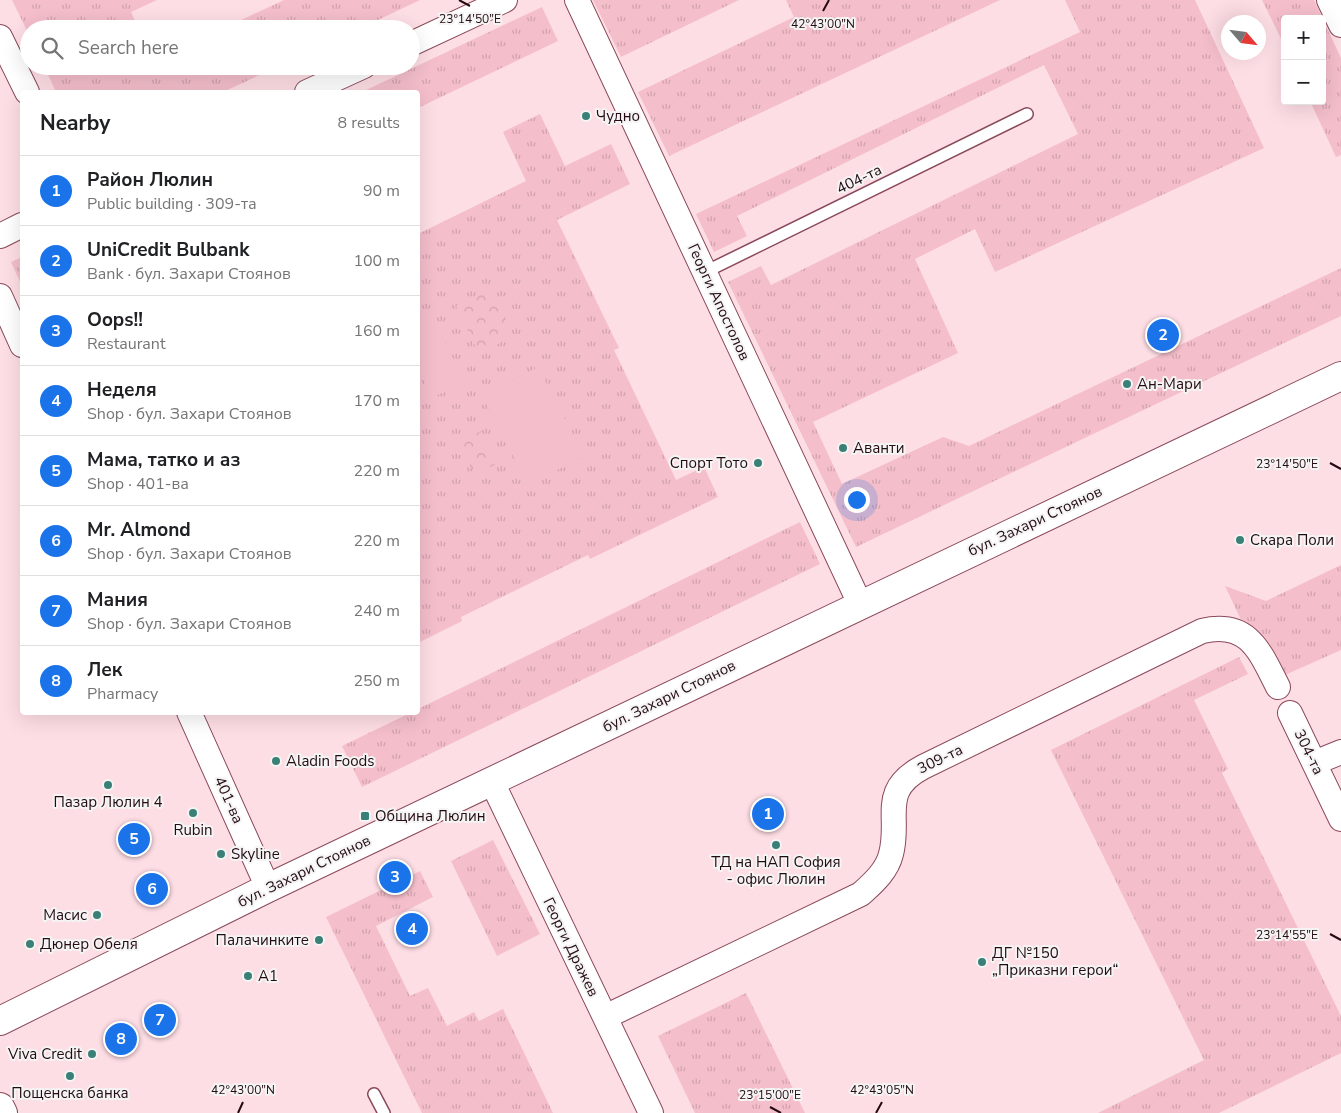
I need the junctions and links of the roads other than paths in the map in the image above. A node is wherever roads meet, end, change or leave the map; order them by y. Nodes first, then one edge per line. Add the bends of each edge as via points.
1 (506, 0) edge
2 (577, 0) edge
3 (1329, 0) edge
4 (1341, 25) edge
5 (0, 37) edge
6 (420, 40) edge
7 (344, 75) edge
8 (26, 90) edge
9 (311, 90) edge
10 (1028, 114) dead end
11 (20, 226) edge
12 (0, 236) edge
13 (705, 272) junction
14 (0, 296) edge
15 (20, 341) edge
16 (1341, 376) edge
17 (860, 604) junction
18 (1278, 687) dead end
19 (1290, 713) dead end
20 (190, 715) edge
21 (1341, 752) edge
22 (1314, 763) junction
23 (492, 782) junction
24 (1341, 819) edge
25 (268, 888) junction
26 (605, 1017) junction
27 (0, 1021) edge
28 (374, 1094) dead end
29 (0, 1107) edge
30 (3, 1113) edge
31 (384, 1113) edge
32 (651, 1113) edge

1 - 6 street
2 - 13 street, Георги Апостолов
3 - 4 street
5 - 8 street
7 - 9 street
10 - 13 lane, 404-та
11 - 12 street
13 - 17 street, Георги Апостолов
14 - 15 street
16 - 17 street, бул. Захари Стоянов
17 - 23 street, бул. Захари Стоянов
18 - 26 street, 309-та via 1262,656 1243,634 1230,629 1202,631 911,774 902,783 892,808 891,856 879,877 861,894
19 - 22 street, 304-та
20 - 25 street, 401-ва
21 - 22 street
22 - 24 street, 304-та
23 - 25 street, бул. Захари Стоянов
23 - 26 street, Георги Дражев
25 - 27 street, бул. Захари Стоянов
26 - 32 street, Георги Дражев
28 - 31 lane
29 - 30 street

